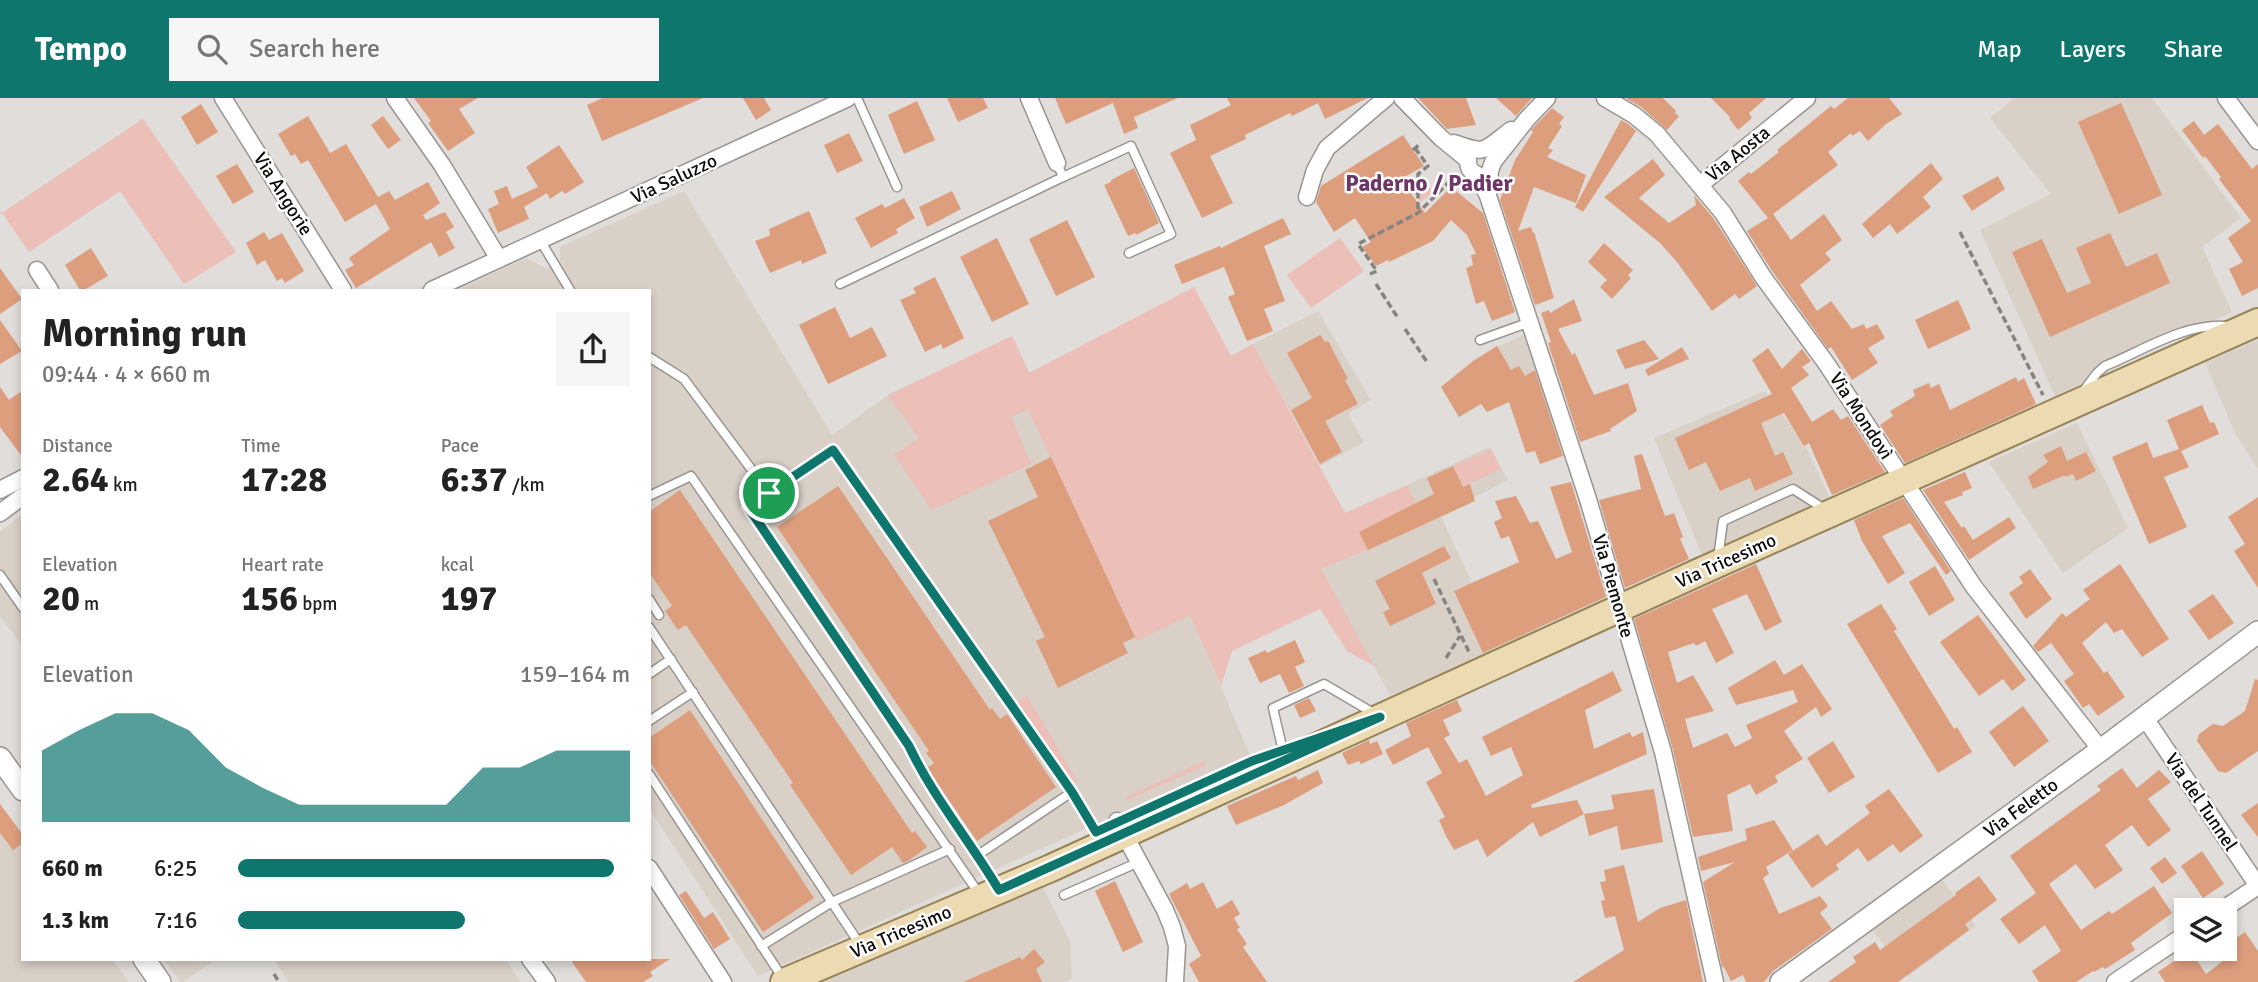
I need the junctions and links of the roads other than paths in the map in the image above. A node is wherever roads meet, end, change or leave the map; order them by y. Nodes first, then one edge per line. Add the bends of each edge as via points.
1 (223, 98) edge
2 (395, 98) edge
3 (848, 98) edge
4 (857, 98) edge
5 (1029, 98) edge
6 (1386, 98) edge
7 (1402, 98) edge
8 (1547, 98) edge
9 (1605, 98) edge
10 (1807, 98) edge
11 (2225, 98) edge
12 (2258, 141) edge
13 (1481, 162) junction
14 (1060, 170) junction
15 (1701, 184) junction
16 (897, 187) dead end
17 (1307, 197) dead end
18 (540, 240) junction
19 (1129, 253) dead end
20 (499, 259) junction
21 (37, 270) dead end
22 (840, 284) dead end
23 (49, 289) edge
24 (341, 289) edge
25 (434, 289) edge
26 (569, 289) edge
27 (1530, 322) junction
28 (2251, 325) edge
29 (1480, 340) dead end
30 (651, 358) edge
31 (21, 479) edge
32 (1904, 481) junction
33 (0, 490) edge
34 (769, 493) junction
35 (651, 495) edge
36 (21, 497) edge
37 (0, 513) edge
38 (1831, 514) junction
39 (1717, 564) junction
40 (0, 576) edge
41 (651, 602) edge
42 (21, 605) edge
43 (1619, 609) junction
44 (659, 615) dead end
45 (651, 630) edge
46 (2258, 632) edge
47 (671, 659) junction
48 (651, 673) edge
49 (693, 692) junction
50 (1380, 717) junction
51 (2145, 718) junction
52 (651, 721) edge
53 (2101, 750) junction
54 (1291, 753) junction
55 (0, 758) edge
56 (651, 777) edge
57 (21, 787) edge
58 (1072, 792) junction
59 (1110, 833) junction
60 (950, 849) junction
61 (978, 855) junction
62 (1139, 862) junction
63 (651, 871) edge
64 (2258, 886) edge
65 (1000, 890) junction
66 (1064, 895) dead end
67 (2237, 900) edge
68 (832, 902) junction
69 (2174, 942) edge
70 (761, 946) junction
71 (862, 948) junction
72 (145, 961) edge
73 (531, 961) edge
74 (160, 982) edge
75 (546, 982) edge
76 (723, 982) edge
77 (784, 982) edge
78 (1175, 982) edge
79 (1715, 982) edge
80 (1781, 982) edge
81 (2115, 982) edge

1 - 24 street, Via Angorie
2 - 20 street
3 - 18 street, Via Saluzzo
4 - 16 lane
5 - 14 street
6 - 17 street via 1327,148
7 - 13 street via 1441,138
8 - 13 street
9 - 15 street, Via Mondovì via 1657,134
10 - 15 street, Via Aosta
11 - 12 street
13 - 27 street, Via Piemonte
14 - 19 lane via 1131,146 1171,234
14 - 22 lane
15 - 32 street, Via Mondovì
18 - 20 street, Via Saluzzo
18 - 26 lane
20 - 25 street, Via Saluzzo
21 - 23 street
27 - 29 lane
27 - 43 street, Via Piemonte
28 - 32 main road, Via Tricesimo
30 - 34 lane via 684,379
31 - 33 street
32 - 38 main road, Via Tricesimo
32 - 53 street, Via Mondovì via 1974,587
34 - 58 lane via 833,450
34 - 61 lane via 748,507
35 - 60 lane via 691,476
36 - 37 street
38 - 39 main road, Via Tricesimo
38 - 39 lane via 1793,489 1723,521
39 - 43 main road, Via Tricesimo
40 - 42 lane
41 - 44 lane
43 - 50 main road, Via Tricesimo
43 - 79 street, Via Piemonte via 1663,752
45 - 47 lane
46 - 51 street, Via Feletto
47 - 48 lane
47 - 49 lane
49 - 52 lane
49 - 68 lane
50 - 54 main road, Via Tricesimo
50 - 54 lane via 1324,684 1273,708
51 - 53 street, Via Feletto
51 - 64 street, Via del Tunnel
53 - 80 street, Via Feletto
54 - 59 main road, Via Tricesimo
55 - 57 street
56 - 70 lane
58 - 59 lane
58 - 61 lane
59 - 62 street
59 - 65 main road, Via Tricesimo
60 - 65 lane
60 - 68 lane
61 - 65 lane
62 - 66 lane
62 - 78 street via 1172,927 1177,946
63 - 76 street
64 - 67 street
65 - 71 main road, Via Tricesimo
68 - 70 lane
68 - 71 lane
69 - 81 street
70 - 77 lane
71 - 77 main road, Via Tricesimo
72 - 74 street
73 - 75 street

